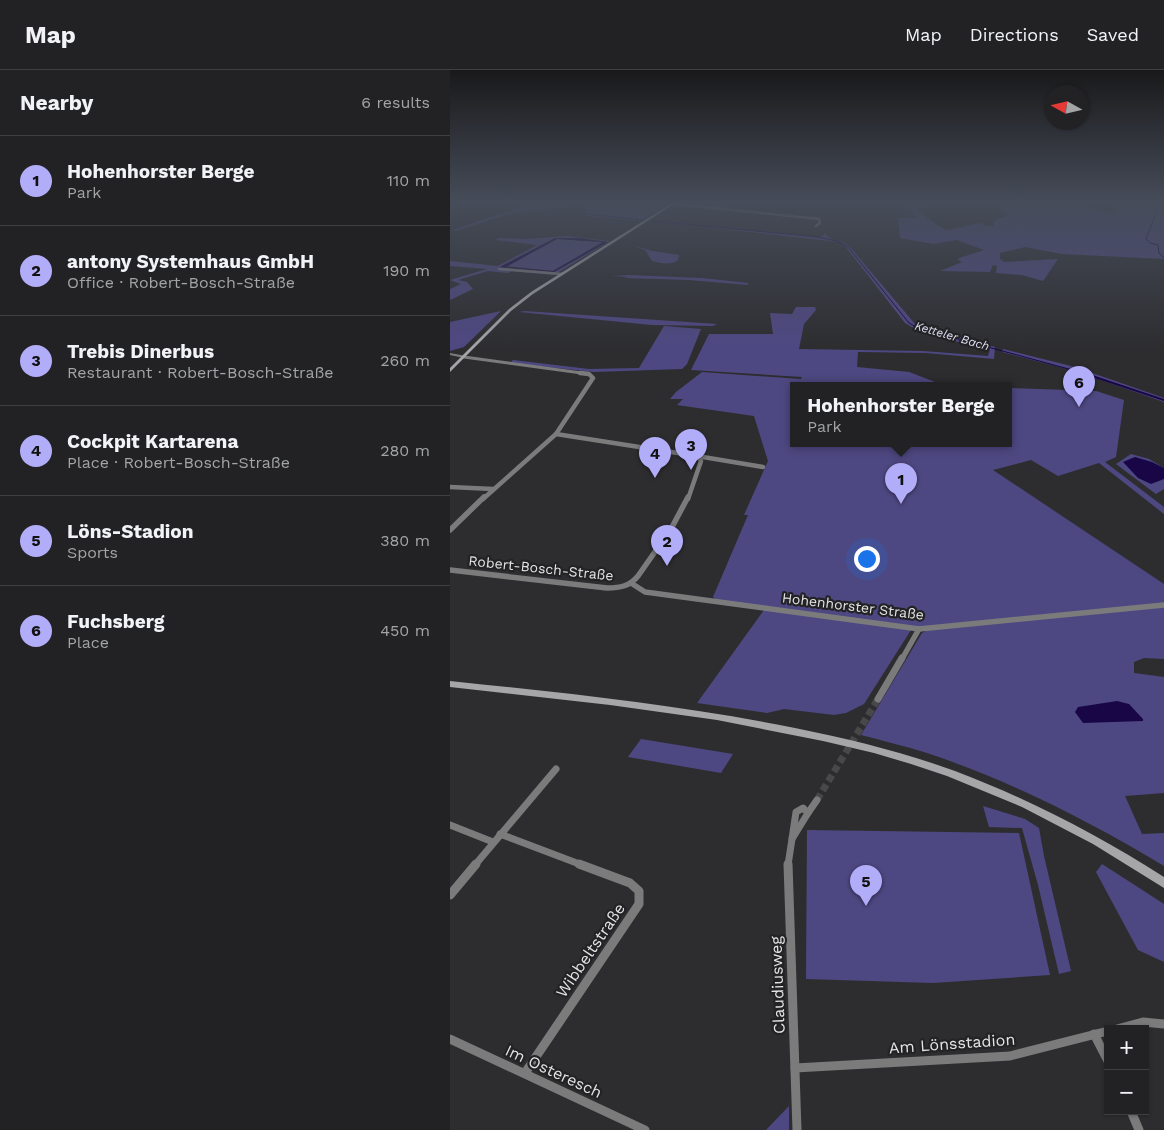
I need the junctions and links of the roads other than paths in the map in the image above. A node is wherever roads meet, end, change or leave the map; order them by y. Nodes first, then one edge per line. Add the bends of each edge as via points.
1 (600, 250) edge
2 (499, 268) dead end
3 (562, 274) junction
4 (450, 354) edge
5 (464, 357) junction
6 (450, 371) edge
7 (556, 434) junction
8 (697, 456) junction
9 (763, 467) dead end
10 (450, 487) edge
11 (493, 488) junction
12 (450, 530) edge
13 (450, 570) edge
14 (631, 583) junction
15 (1164, 605) edge
16 (919, 629) junction
17 (450, 684) edge
18 (878, 700) tunnel mouth
19 (556, 769) dead end
20 (817, 800) tunnel mouth
21 (450, 825) edge
22 (500, 834) junction
23 (493, 842) junction
24 (1164, 883) edge
25 (450, 895) edge
26 (1164, 1024) edge
27 (1132, 1025) edge
28 (1104, 1032) edge
29 (1094, 1034) junction
30 (450, 1039) edge
31 (1104, 1053) edge
32 (795, 1068) junction
33 (525, 1073) junction
34 (1133, 1115) edge
35 (645, 1130) edge
36 (797, 1130) edge
37 (1139, 1130) edge

1 - 3 main road
2 - 3 street
3 - 5 main road via 510,310
4 - 5 street
5 - 6 main road
5 - 7 street via 593,376
7 - 8 street
7 - 11 street
8 - 9 street
8 - 14 street, Robert-Bosch-Straße via 701,461 690,495 665,539
10 - 11 street
11 - 12 street
13 - 14 street, Robert-Bosch-Straße via 607,588
14 - 16 street, Hohenhorster Straße via 645,592
15 - 16 street, Hohenhorster Straße
16 - 18 street
17 - 24 main road via 680,713 876,750 975,783 1060,821
19 - 22 street
20 - 32 street, Claudiusweg via 808,814 803,808 796,812 788,857
21 - 23 street
22 - 23 street
22 - 33 street, Wibbeltstraße via 630,883 638,891 639,904 634,915
23 - 25 street
26 - 27 street via 1143,1022
28 - 29 street, Am Lönsstadion
29 - 31 street
29 - 32 street, Am Lönsstadion via 1010,1056
30 - 33 street, Im Osteresch
32 - 36 street, Claudiusweg
33 - 35 street, Im Osteresch
34 - 37 street

